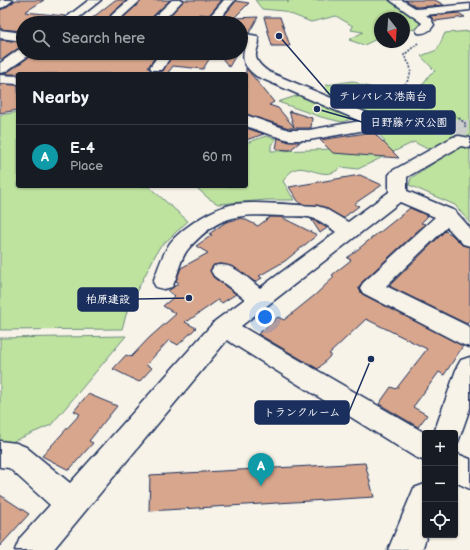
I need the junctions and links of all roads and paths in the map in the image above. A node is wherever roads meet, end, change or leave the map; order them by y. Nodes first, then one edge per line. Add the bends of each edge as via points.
1 (8, 0) edge
2 (96, 0) edge
3 (136, 0) edge
4 (178, 0) edge
5 (230, 0) edge
6 (395, 0) edge
7 (0, 5) edge
8 (470, 7) edge
9 (457, 9) junction
10 (415, 13) junction
11 (74, 16) edge
12 (117, 16) dead end
13 (161, 16) edge
14 (216, 16) edge
15 (470, 16) edge
16 (422, 30) joint
17 (0, 34) edge
18 (16, 36) edge
19 (248, 38) edge
20 (248, 53) edge
21 (248, 53) edge
22 (16, 58) edge
23 (162, 60) edge
24 (157, 67) dead end
25 (0, 68) edge
26 (0, 79) edge
27 (16, 80) edge
28 (432, 115) junction
29 (248, 121) edge
30 (377, 123) junction
31 (465, 142) edge
32 (398, 194) junction
33 (448, 215) junction
34 (349, 231) junction
35 (470, 240) edge
36 (222, 271) dead end
37 (164, 282) dead end
38 (260, 299) junction
39 (224, 327) junction
40 (470, 338) edge
41 (470, 367) edge
42 (449, 430) edge
43 (422, 446) edge
44 (0, 454) edge
45 (458, 468) edge
46 (470, 475) edge
47 (423, 502) edge
48 (72, 504) junction
49 (32, 550) edge
50 (405, 550) edge

1 - 7 street
2 - 11 street
3 - 12 street
4 - 13 street
5 - 14 street
6 - 10 street
8 - 9 street
9 - 10 street
9 - 15 street
10 - 16 street via 427,21 428,25
16 - 28 path via 424,37 404,55 410,66 410,77 399,92 401,96
17 - 18 street
19 - 21 street via 253,39
20 - 30 street via 255,68 264,75
22 - 25 street
23 - 24 street
26 - 27 street
28 - 30 street
28 - 31 path via 456,116 465,123
29 - 30 street via 274,131 308,135
31 - 32 street via 398,175
32 - 33 street
32 - 34 street
33 - 35 street
33 - 40 street via 371,288
34 - 37 street via 317,212 234,210 207,221 179,246
34 - 38 street
36 - 38 street
38 - 39 street
39 - 43 street
39 - 48 street
41 - 42 street
44 - 48 street via 16,456
45 - 46 street
47 - 50 street
48 - 49 street

